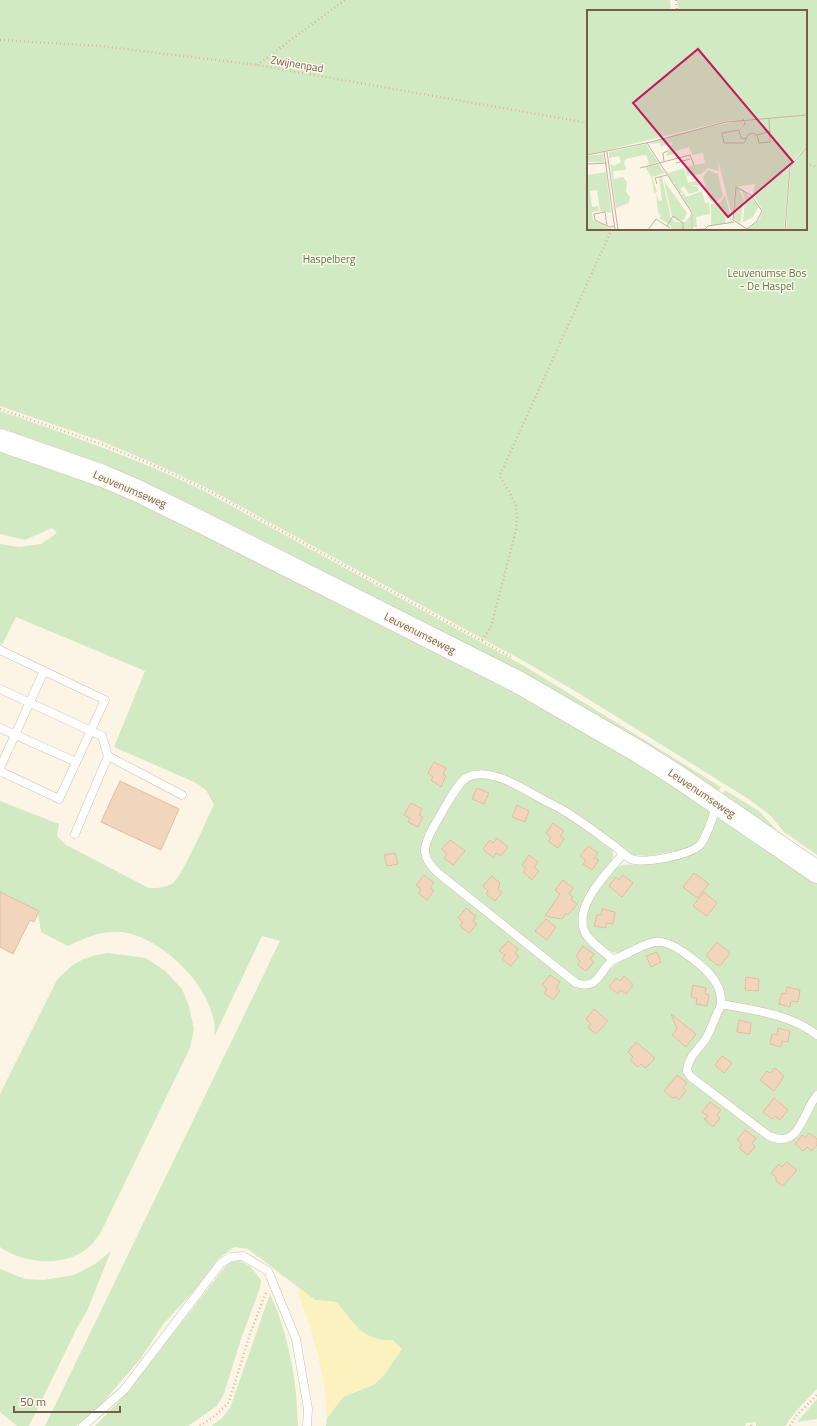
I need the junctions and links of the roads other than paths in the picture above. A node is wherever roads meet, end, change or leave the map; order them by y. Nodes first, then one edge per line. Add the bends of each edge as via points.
1 (0, 440) edge
2 (0, 650) edge
3 (44, 671) junction
4 (0, 689) edge
5 (29, 702) junction
6 (0, 728) edge
7 (91, 731) junction
8 (15, 735) junction
9 (108, 756) junction
10 (76, 762) junction
11 (0, 770) edge
12 (182, 795) dead end
13 (717, 803) junction
14 (75, 834) dead end
15 (623, 854) junction
16 (817, 872) edge
17 (613, 960) junction
18 (721, 1005) junction
19 (817, 1035) edge
20 (817, 1095) edge
21 (83, 1426) edge
22 (307, 1426) edge

1 - 13 main road, Leuvenumseweg via 138,491 518,682 639,752
2 - 3 lane
3 - 5 lane
3 - 7 lane via 105,700
4 - 5 lane
5 - 7 lane
5 - 8 lane
6 - 8 lane
7 - 9 lane via 102,736
7 - 10 lane
8 - 10 lane
8 - 11 lane
9 - 12 lane
9 - 14 lane
10 - 11 lane via 59,799
13 - 15 lane via 700,844 688,852 648,860 632,859
13 - 16 main road, Leuvenumseweg
15 - 17 lane via 588,899 582,921 588,938
15 - 17 lane via 562,809 520,786 498,778 477,775 466,778 457,788 428,837 424,856 438,873 576,983 584,986 594,982
17 - 18 lane via 645,945 664,942 695,960 713,978 718,987
18 - 19 lane via 777,1015
18 - 20 lane via 705,1040 690,1058 687,1070 691,1077 769,1136 781,1140 788,1139 800,1126
21 - 22 lane via 124,1390 222,1263 231,1257 243,1256 268,1271 296,1340 308,1409

